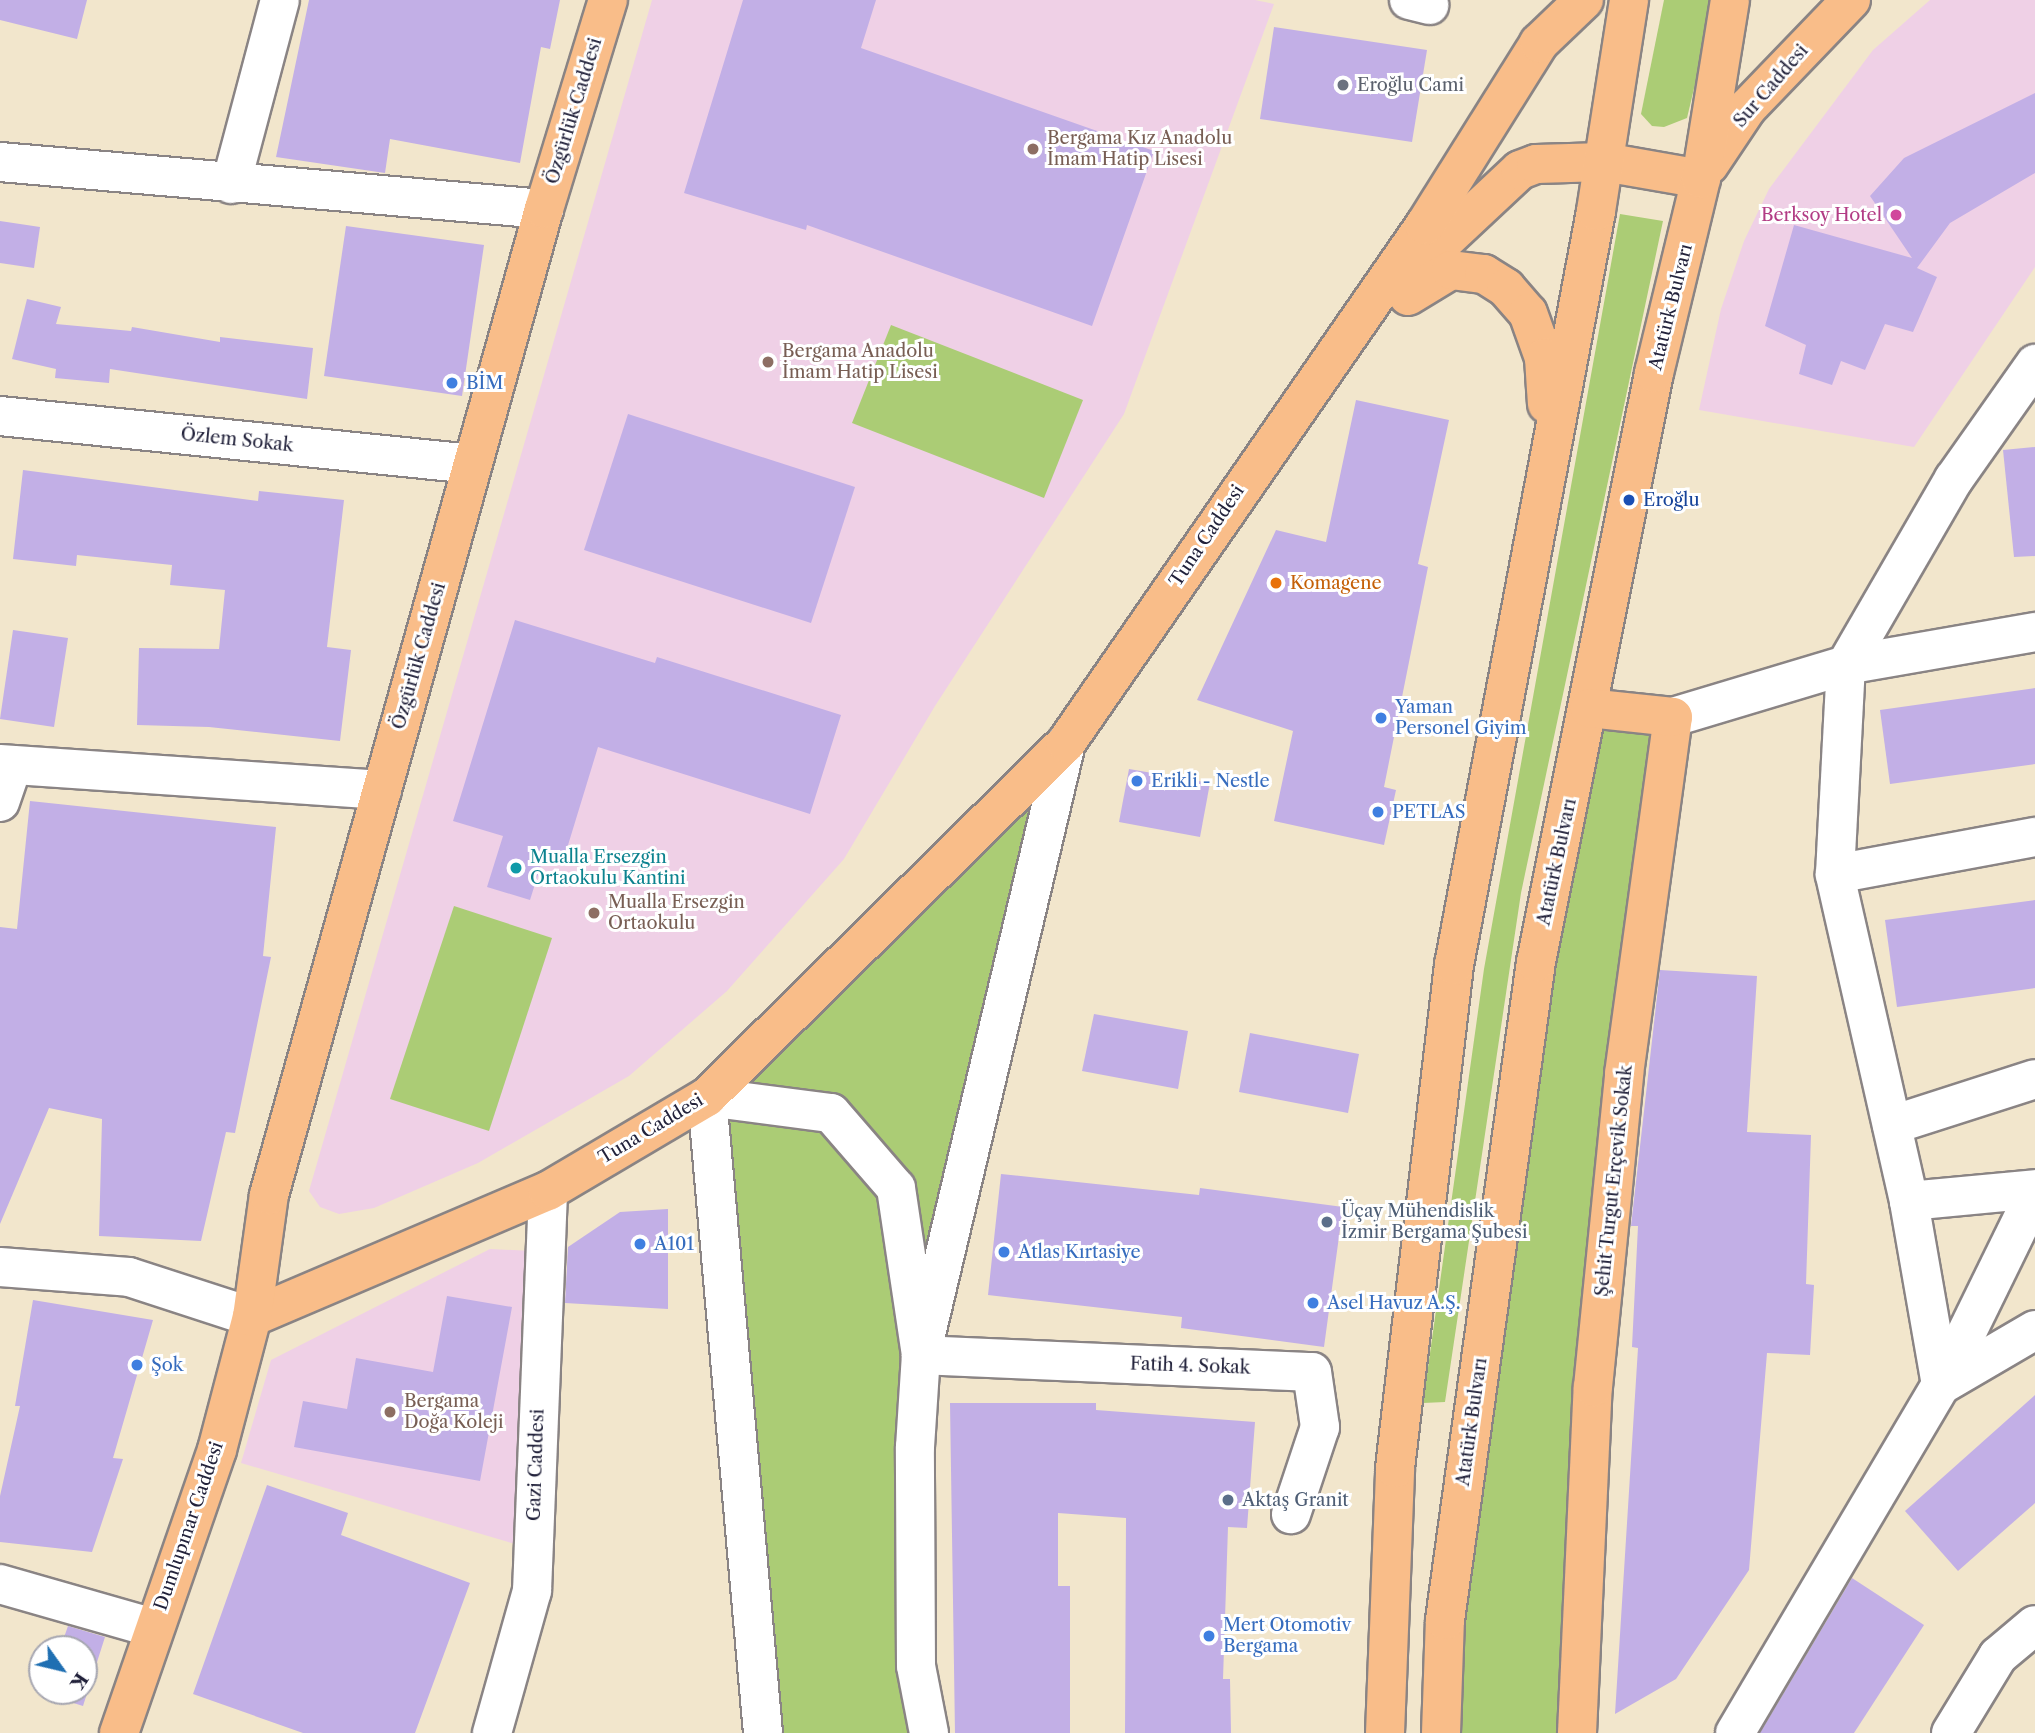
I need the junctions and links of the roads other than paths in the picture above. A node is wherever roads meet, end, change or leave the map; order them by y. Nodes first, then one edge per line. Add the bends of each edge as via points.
1 (280, 0) edge
2 (608, 0) edge
3 (1584, 0) edge
4 (1629, 0) edge
5 (1730, 0) edge
6 (1851, 0) edge
7 (0, 162) edge
8 (1604, 162) junction
9 (1701, 179) junction
10 (231, 184) junction
11 (544, 209) junction
12 (1348, 331) junction
13 (2035, 363) edge
14 (0, 416) edge
15 (1551, 456) junction
16 (473, 464) junction
17 (2035, 632) edge
18 (1846, 665) junction
19 (1589, 708) junction
20 (1673, 717) junction
21 (1066, 743) junction
22 (6, 765) edge
23 (382, 789) junction
24 (0, 802) edge
25 (2035, 837) edge
26 (1835, 874) junction
27 (2035, 1079) edge
28 (706, 1097) junction
29 (1892, 1125) junction
30 (548, 1191) junction
31 (2035, 1191) edge
32 (1909, 1201) junction
33 (0, 1267) edge
34 (252, 1317) junction
35 (2035, 1330) edge
36 (921, 1355) junction
37 (1941, 1385) junction
38 (1291, 1514) dead end
39 (0, 1584) edge
40 (2035, 1625) edge
41 (153, 1628) junction
42 (119, 1733) edge
43 (492, 1733) edge
44 (763, 1733) edge
45 (929, 1733) edge
46 (1385, 1733) edge
47 (1441, 1733) edge
48 (1577, 1733) edge
49 (1735, 1733) edge
50 (1951, 1733) edge

1 - 10 street
2 - 11 main road, Özgürlük Caddesi
3 - 12 main road, Tuna Caddesi via 1539,43 1425,225
4 - 8 main road
5 - 9 main road, Atatürk Bulvarı
6 - 9 main road, Sur Caddesi via 1747,108
7 - 10 street
8 - 9 main road, Tuna Caddesi
8 - 12 main road, Tuna Caddesi via 1557,161 1520,170
8 - 15 main road
9 - 19 main road, Atatürk Bulvarı via 1654,373
10 - 11 street
11 - 16 main road, Özgürlük Caddesi
12 - 15 main road via 1451,271 1484,274 1506,288 1528,313 1544,358
12 - 21 main road, Tuna Caddesi
13 - 18 street via 1954,479
14 - 16 street, Özlem Sokak
15 - 46 main road via 1454,965 1395,1468
16 - 23 main road, Özgürlük Caddesi
17 - 18 street
18 - 20 street
18 - 26 street
19 - 20 main road
19 - 47 main road, Atatürk Bulvarı via 1535,962 1509,1140 1446,1620
20 - 48 main road, Şehit Turgut Erçevik Sokak via 1624,1074 1593,1387
21 - 28 main road, Tuna Caddesi
21 - 36 street, Tuna Caddesi
22 - 23 street
22 - 24 street
23 - 34 main road, Özgürlük Caddesi via 269,1195
25 - 26 street
26 - 29 street
27 - 29 street
28 - 30 main road, Tuna Caddesi
28 - 36 street via 831,1113 896,1188
28 - 44 street
29 - 32 street
30 - 34 main road, Tuna Caddesi
30 - 43 street, Gazi Caddesi via 533,1591
31 - 32 street
31 - 37 street
32 - 37 street
33 - 34 street via 129,1277
34 - 41 main road, Dumlupınar Caddesi via 217,1450
35 - 37 street
36 - 38 street, Fatih 4. Sokak via 1312,1371 1320,1427
36 - 45 street, Tuna Caddesi via 915,1447 916,1666
37 - 49 street
39 - 41 street
40 - 50 street via 1998,1656
41 - 42 main road, Dumlupınar Caddesi

